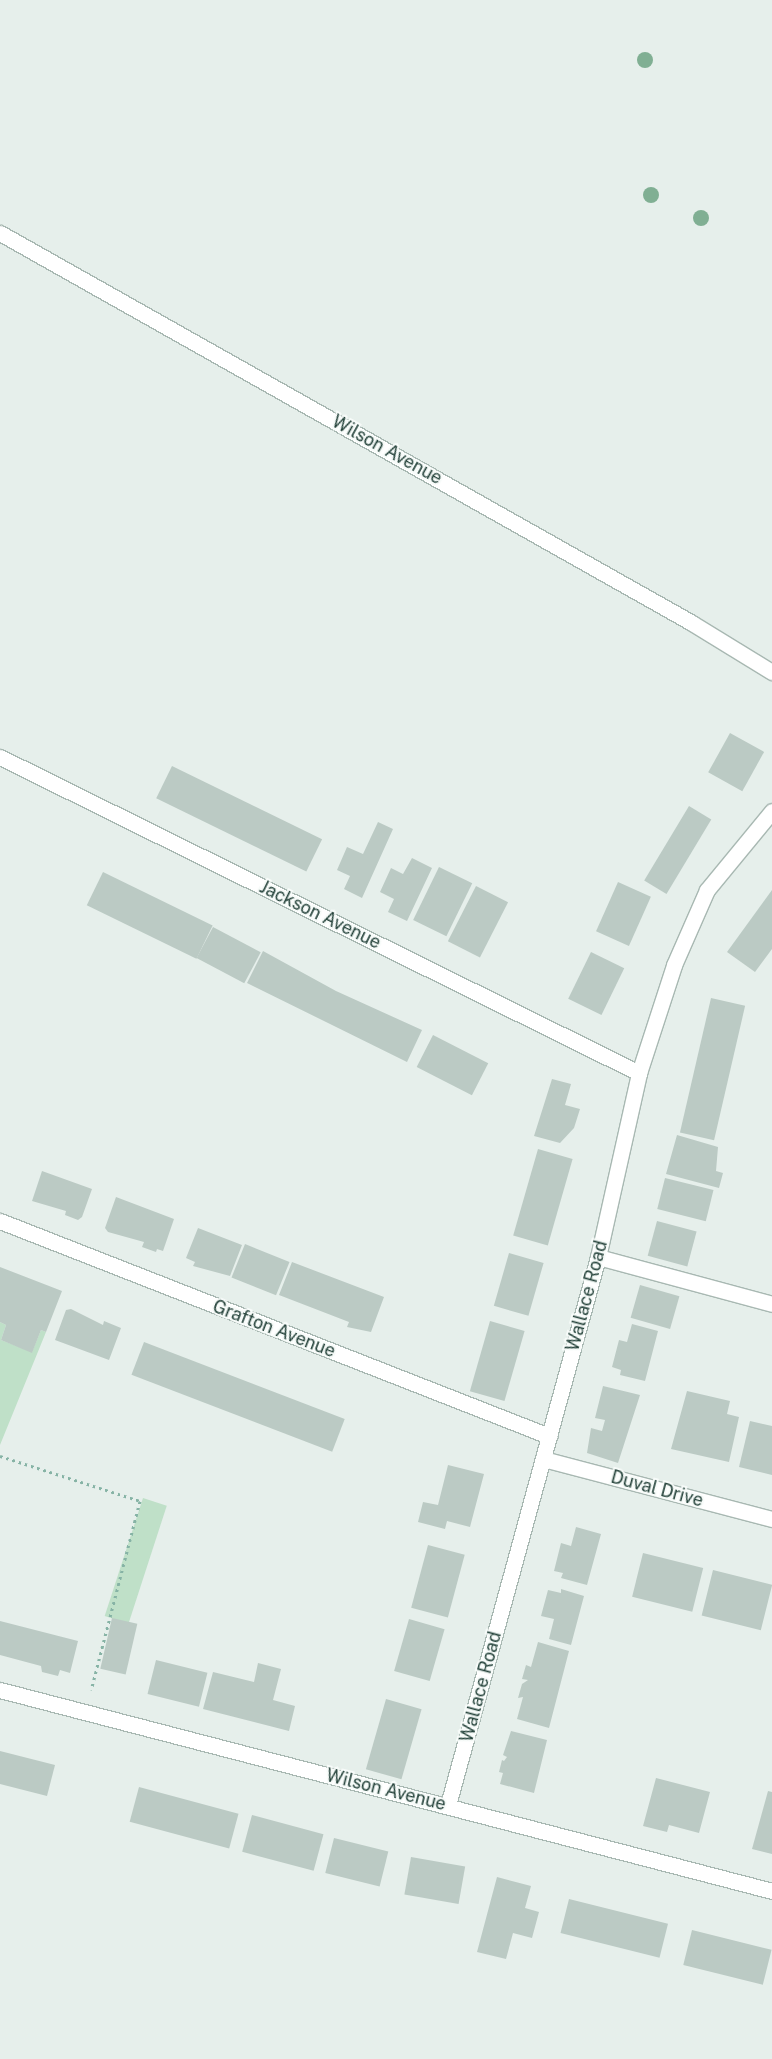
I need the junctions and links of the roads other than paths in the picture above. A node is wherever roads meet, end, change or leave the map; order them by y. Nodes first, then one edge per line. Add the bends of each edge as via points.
1 (0, 233) edge
2 (772, 672) edge
3 (0, 756) edge
4 (772, 811) edge
5 (639, 1073) junction
6 (0, 1221) edge
7 (598, 1257) junction
8 (772, 1304) edge
9 (549, 1436) junction
10 (543, 1458) junction
11 (772, 1519) edge
12 (0, 1690) edge
13 (448, 1805) junction
14 (772, 1891) edge

1 - 2 street, Wilson Avenue via 684,618
3 - 5 street, Jackson Avenue
4 - 5 street, Wallace Road via 707,890 674,965
5 - 7 street, Wallace Road
6 - 9 street, Grafton Avenue
7 - 8 street
7 - 9 street, Wallace Road
9 - 10 street, Wallace Road
10 - 11 street, Duval Drive
10 - 13 street, Wallace Road
12 - 13 street, Wilson Avenue
13 - 14 street, Wilson Avenue

